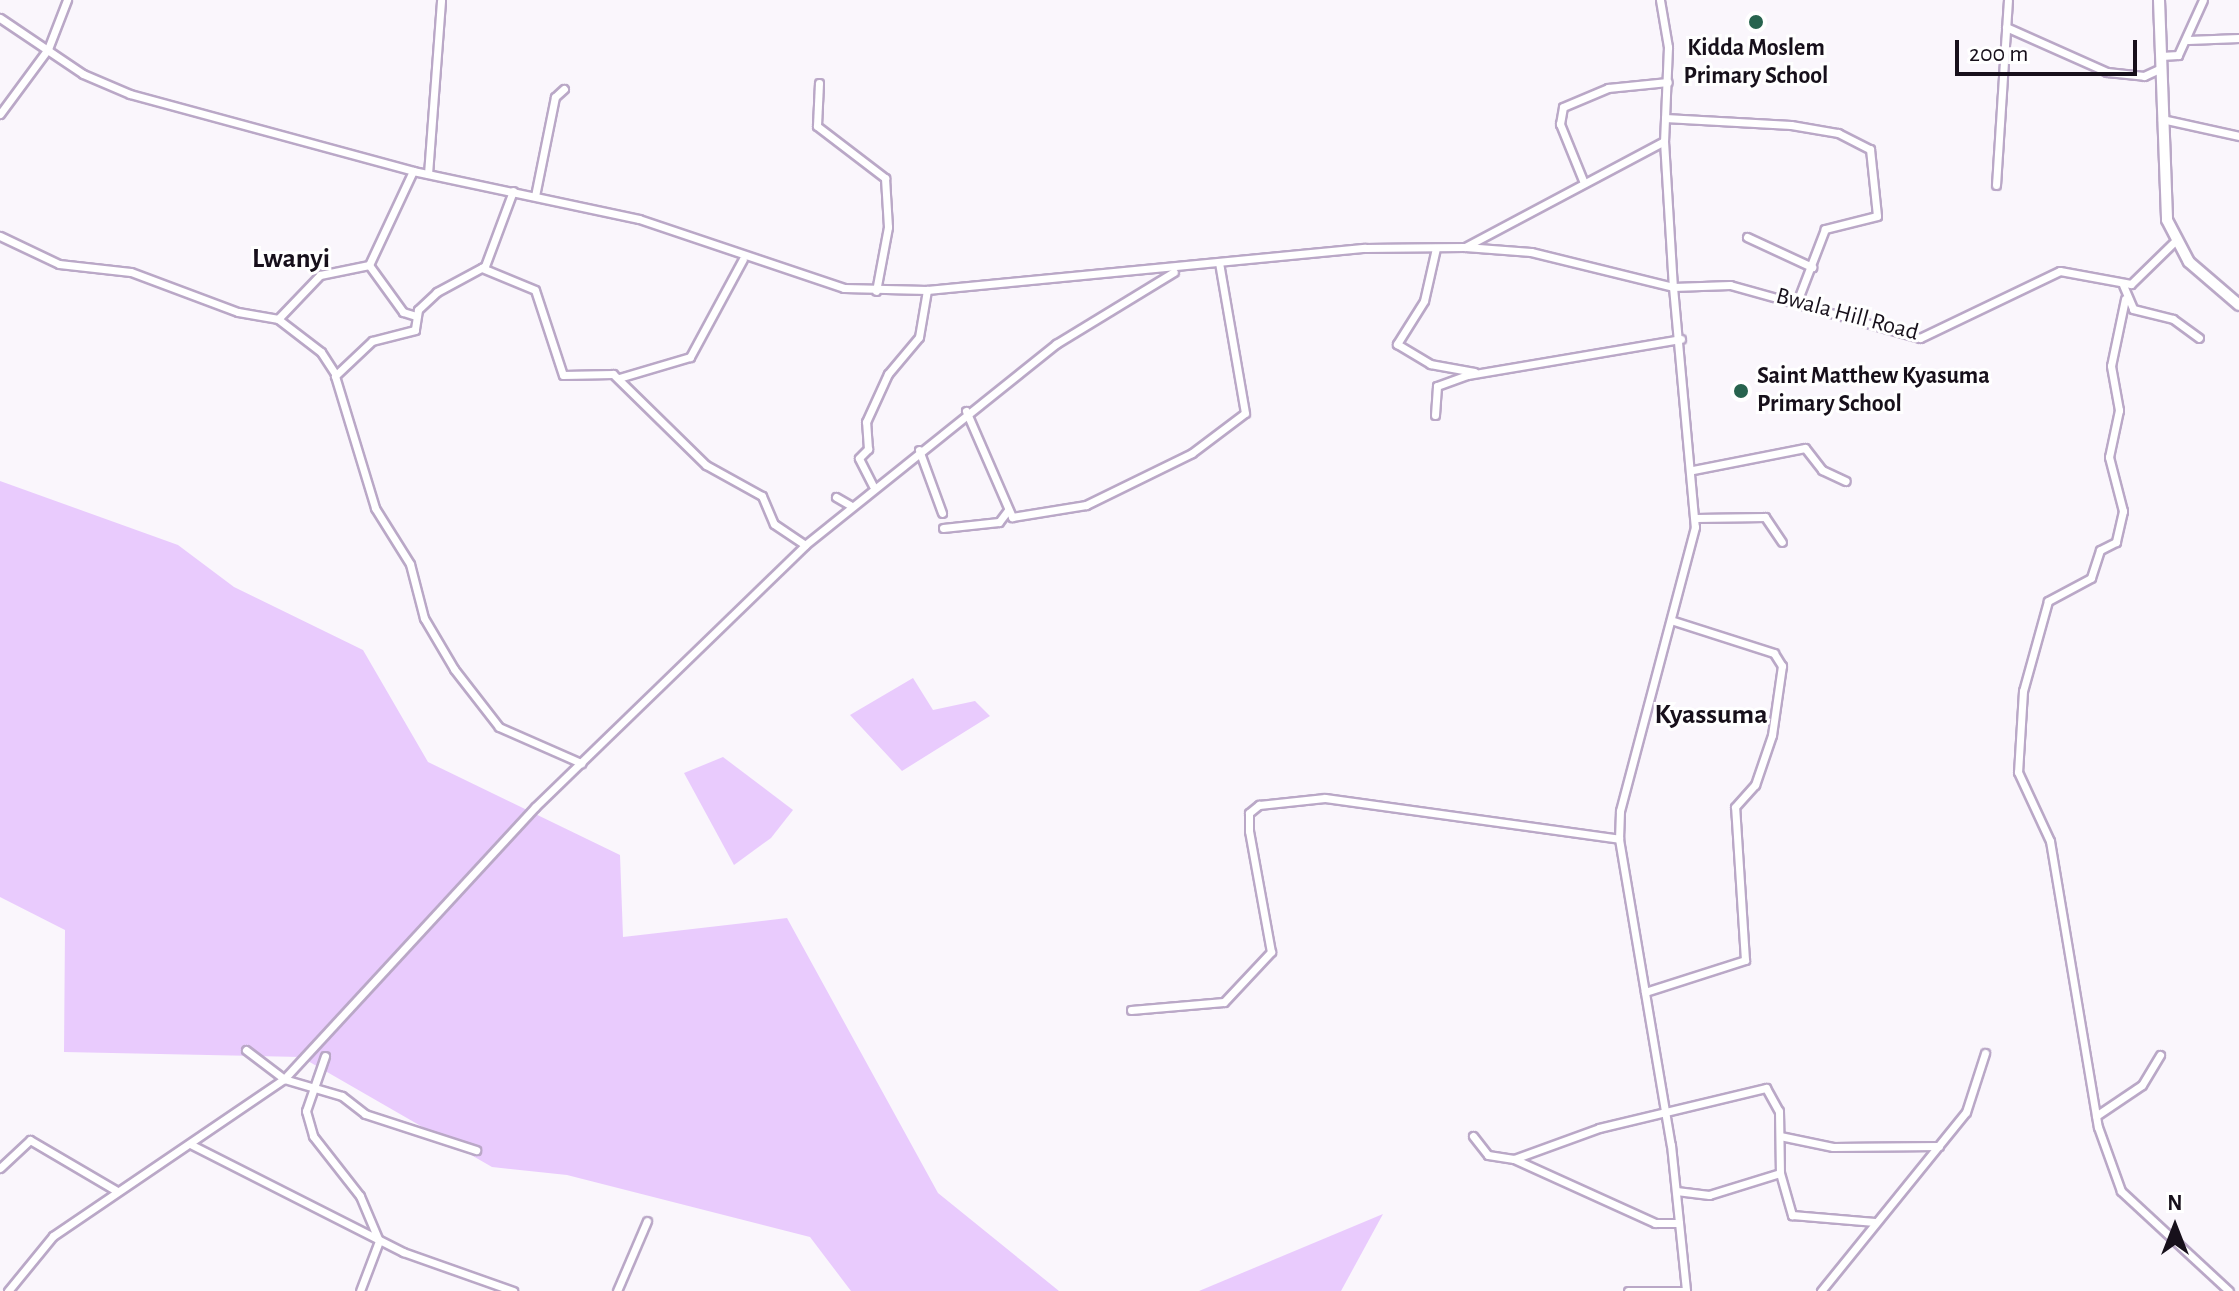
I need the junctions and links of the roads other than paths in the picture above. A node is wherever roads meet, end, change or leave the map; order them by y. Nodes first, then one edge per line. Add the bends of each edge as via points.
1 (67, 0) edge
2 (441, 0) edge
3 (1660, 0) edge
4 (2008, 0) edge
5 (2159, 0) edge
6 (2203, 0) edge
7 (0, 18) edge
8 (2006, 27) junction
9 (2239, 38) edge
10 (2188, 40) junction
11 (48, 49) junction
12 (2161, 62) junction
13 (1668, 82) junction
14 (819, 83) dead end
15 (564, 89) dead end
16 (0, 114) edge
17 (1665, 118) junction
18 (2160, 119) junction
19 (2239, 136) edge
20 (1664, 141) junction
21 (413, 171) junction
22 (428, 174) junction
23 (1584, 183) junction
24 (1996, 185) dead end
25 (513, 191) junction
26 (535, 196) junction
27 (0, 236) edge
28 (1747, 237) dead end
29 (2173, 243) junction
30 (1465, 247) junction
31 (1436, 248) junction
32 (743, 259) junction
33 (1219, 263) junction
34 (369, 265) junction
35 (1812, 267) junction
36 (482, 268) junction
37 (1175, 271) junction
38 (2123, 285) junction
39 (1673, 287) junction
40 (927, 290) junction
41 (876, 291) junction
42 (2125, 299) junction
43 (1797, 302) junction
44 (2239, 305) edge
45 (416, 316) junction
46 (278, 319) junction
47 (2199, 338) dead end
48 (1681, 339) junction
49 (334, 372) junction
50 (1477, 373) junction
51 (619, 378) junction
52 (966, 411) junction
53 (1435, 415) dead end
54 (919, 450) junction
55 (1693, 470) junction
56 (1846, 481) dead end
57 (873, 486) junction
58 (836, 497) dead end
59 (852, 505) junction
60 (1008, 510) junction
61 (942, 513) dead end
62 (1696, 518) junction
63 (943, 528) dead end
64 (1782, 542) dead end
65 (805, 545) junction
66 (1674, 621) junction
67 (581, 763) junction
68 (1619, 839) junction
69 (1645, 992) junction
70 (1131, 1010) dead end
71 (246, 1050) dead end
72 (1985, 1053) dead end
73 (2160, 1055) dead end
74 (325, 1056) dead end
75 (284, 1079) junction
76 (311, 1088) junction
77 (2096, 1116) junction
78 (1666, 1117) junction
79 (1473, 1136) dead end
80 (1780, 1136) junction
81 (192, 1145) junction
82 (1939, 1146) junction
83 (476, 1150) dead end
84 (1514, 1159) junction
85 (0, 1168) edge
86 (1780, 1173) junction
87 (117, 1191) junction
88 (1676, 1191) junction
89 (647, 1221) dead end
90 (1875, 1222) junction
91 (1679, 1223) junction
92 (379, 1241) junction
93 (8, 1291) edge
94 (360, 1291) edge
95 (513, 1291) edge
96 (617, 1291) edge
97 (1628, 1291) edge
98 (1686, 1291) edge
99 (1821, 1291) edge
100 (2229, 1291) edge

1 - 11 street
2 - 22 street
3 - 13 street
4 - 8 street
5 - 12 street
6 - 10 street
7 - 11 street, Bwala Hill Road
8 - 12 street via 2041,48 2118,75
8 - 24 street
9 - 10 street
10 - 12 street via 2178,55
11 - 16 street
11 - 21 street, Bwala Hill Road via 130,94
12 - 18 street
13 - 17 street
13 - 23 street via 1608,88 1563,107 1560,124
14 - 41 street via 817,126 885,178 888,227
15 - 26 street via 555,97
17 - 20 street
17 - 35 street via 1791,125 1868,145 1877,216 1825,229
18 - 19 street
18 - 29 street
20 - 23 street
20 - 39 street
21 - 22 street, Bwala Hill Road
21 - 34 street
22 - 25 street, Bwala Hill Road
23 - 30 street
25 - 26 street, Bwala Hill Road
25 - 36 street
26 - 32 street, Bwala Hill Road via 639,219
27 - 46 street via 59,264 131,272 249,315
28 - 35 street
29 - 38 street via 2149,274
29 - 44 street
30 - 31 street, Bwala Hill Road
30 - 39 street, Bwala Hill Road via 1531,252
31 - 33 street, Bwala Hill Road via 1365,248
31 - 50 street via 1424,301 1397,344 1430,364
32 - 41 street, Bwala Hill Road
32 - 51 street via 690,357
33 - 37 street, Bwala Hill Road
33 - 60 street via 1243,419 1086,505 1017,517
34 - 45 street via 403,312
34 - 46 street via 320,275
35 - 43 street
36 - 45 street via 444,286
36 - 51 street via 535,290 563,375 595,370
37 - 40 street, Bwala Hill Road
37 - 52 street
38 - 42 street
38 - 43 street, Bwala Hill Road via 2079,270 2060,271 1920,338
39 - 43 street, Bwala Hill Road via 1730,285
39 - 48 street
40 - 41 street, Bwala Hill Road
40 - 57 street via 919,337 888,374 866,422 868,449 859,458
42 - 47 street
42 - 77 street via 2111,366 2119,410 2109,457 2123,511 2116,542 2100,550 2091,578 2048,601 2023,691 2018,772 2057,874
45 - 49 street via 411,333 372,341
46 - 49 street via 321,352
48 - 50 street
48 - 55 street
49 - 67 street via 375,508 410,564 424,618 454,669 499,727
50 - 53 street via 1437,386
51 - 65 street via 706,465 762,496 774,524
52 - 54 street
52 - 60 street
54 - 57 street
54 - 61 street
55 - 56 street via 1805,448 1822,470
55 - 62 street
57 - 59 street
58 - 59 street
59 - 65 street
60 - 63 street via 999,522
62 - 64 street via 1765,517
62 - 66 street
65 - 67 street
66 - 68 street via 1620,811
66 - 69 street via 1774,653 1782,666 1772,735 1755,785 1735,807 1745,960
67 - 75 street
68 - 69 street
68 - 70 street via 1325,798 1259,805 1249,813 1249,831 1271,952 1224,1002
69 - 78 street
71 - 75 street
72 - 82 street via 1977,1093
73 - 77 street via 2142,1085
74 - 76 street
75 - 76 street
75 - 81 street
76 - 83 street via 342,1096 365,1114
76 - 92 street via 306,1111 313,1136 360,1196
77 - 100 street via 2121,1191
78 - 80 street via 1766,1088 1779,1111
78 - 84 street via 1599,1128
78 - 88 street
79 - 84 street via 1488,1155
80 - 82 street via 1833,1147
80 - 86 street
81 - 87 street
81 - 92 street
82 - 90 street
84 - 91 street via 1655,1223
85 - 87 street via 30,1140
86 - 88 street via 1709,1195
86 - 90 street via 1792,1215
87 - 93 street via 35,1250
88 - 91 street
89 - 96 street
90 - 99 street
91 - 98 street
92 - 94 street
92 - 95 street
97 - 98 street

